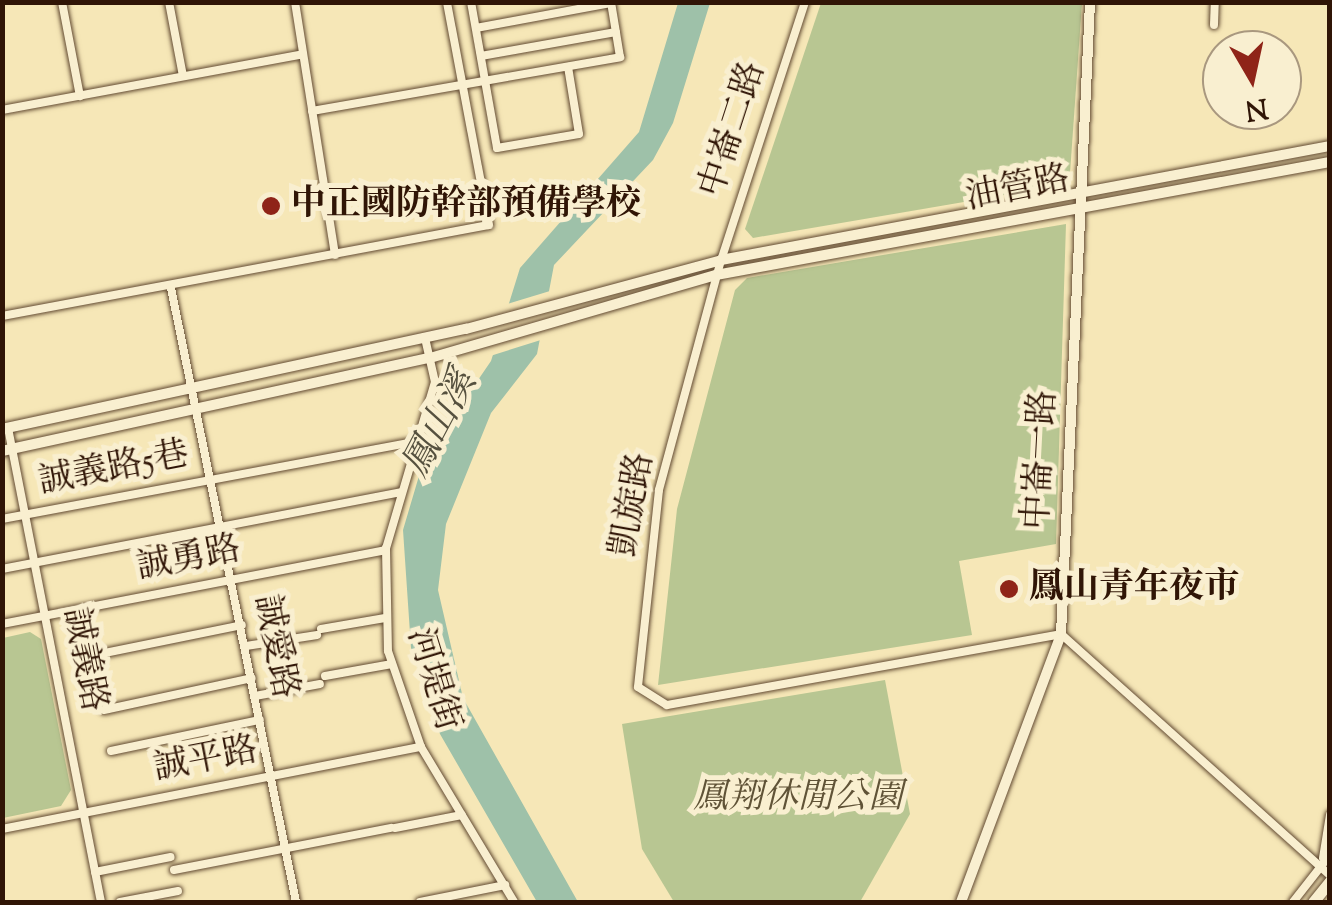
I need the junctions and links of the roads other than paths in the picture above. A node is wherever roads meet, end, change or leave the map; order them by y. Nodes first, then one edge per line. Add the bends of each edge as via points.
1 (62, 2) edge
2 (169, 2) edge
3 (294, 2) edge
4 (448, 2) edge
5 (471, 2) edge
6 (806, 2) edge
7 (1090, 2) edge
8 (1215, 2) edge
9 (611, 3) edge
10 (1214, 25) dead end
11 (476, 28) junction
12 (616, 32) junction
13 (302, 54) junction
14 (481, 56) junction
15 (568, 66) junction
16 (183, 76) junction
17 (486, 82) junction
18 (463, 86) junction
19 (80, 96) junction
20 (2, 110) edge
21 (312, 111) junction
22 (1330, 146) edge
23 (1330, 162) edge
24 (1082, 200) junction
25 (335, 256) junction
26 (721, 260) junction
27 (716, 276) junction
28 (171, 288) junction
29 (3, 313) edge
30 (425, 338) junction
31 (430, 358) junction
32 (191, 386) junction
33 (196, 408) junction
34 (5, 429) edge
35 (413, 442) junction
36 (8, 450) edge
37 (211, 480) junction
38 (400, 492) junction
39 (26, 514) junction
40 (2, 519) edge
41 (221, 527) junction
42 (386, 550) junction
43 (36, 563) junction
44 (2, 569) edge
45 (232, 579) junction
46 (46, 616) junction
47 (385, 618) junction
48 (2, 624) edge
49 (242, 625) junction
50 (1060, 634) junction
51 (246, 646) junction
52 (85, 657) dead end
53 (392, 664) junction
54 (252, 678) junction
55 (256, 696) junction
56 (104, 710) dead end
57 (260, 720) junction
58 (421, 747) junction
59 (111, 750) dead end
60 (271, 776) junction
61 (84, 813) junction
62 (462, 815) junction
63 (1330, 815) edge
64 (2, 829) edge
65 (286, 848) junction
66 (1330, 854) edge
67 (170, 857) dead end
68 (1321, 867) junction
69 (174, 870) dead end
70 (95, 872) junction
71 (1330, 878) edge
72 (505, 886) junction
73 (178, 892) dead end
74 (101, 902) edge
75 (120, 902) edge
76 (296, 902) edge
77 (420, 902) edge
78 (514, 902) edge
79 (960, 902) edge
80 (1293, 902) edge
81 (1313, 902) edge

1 - 19 street
2 - 16 street
3 - 13 street
4 - 18 street
5 - 11 street
6 - 26 street, 中崙二路
7 - 24 street, 中崙一路
8 - 10 street
9 - 11 street
9 - 12 street
11 - 14 street
12 - 14 street
12 - 15 street via 620,57
13 - 16 street
13 - 21 street
14 - 17 street
15 - 17 street
15 - 17 street via 579,134 498,148
16 - 19 street
17 - 18 street
18 - 21 street
18 - 25 street via 489,225
19 - 20 street
21 - 25 street
22 - 24 street, 油管路
23 - 24 street, 油管路
24 - 26 street, 油管路
24 - 27 street, 油管路
24 - 50 street, 中崙一路
25 - 28 street
26 - 27 street, 中崙二路
26 - 30 street
27 - 31 street
27 - 50 street, 凱旋路 via 659,490 638,673 644,696 667,705
28 - 29 street
28 - 32 street, 誠愛路
30 - 31 street, 河堤街
30 - 32 street
31 - 33 street
31 - 35 street, 河堤街 via 435,382
32 - 33 street, 誠愛路
32 - 34 street
33 - 36 street
33 - 37 street, 誠愛路
34 - 36 street, 誠義路
35 - 37 street, 誠義路5巷
35 - 38 street, 河堤街
36 - 39 street, 誠義路
37 - 39 street, 誠義路5巷
37 - 41 street, 誠愛路
38 - 41 street
38 - 42 street, 河堤街
39 - 40 street, 誠義路5巷
39 - 43 street, 誠義路
41 - 43 street
41 - 45 street, 誠愛路
42 - 45 street, 誠勇路
42 - 47 street, 河堤街
43 - 44 street
43 - 46 street, 誠義路
45 - 46 street, 誠勇路
45 - 49 street, 誠愛路
46 - 48 street, 誠勇路
46 - 61 street, 誠義路
47 - 51 street
47 - 53 street, 河堤街
49 - 51 street, 誠愛路
49 - 52 street
50 - 68 street
50 - 79 street, 中崙一路
51 - 54 street, 誠愛路
53 - 55 street
53 - 58 street, 河堤街
54 - 55 street, 誠愛路
54 - 56 street
55 - 57 street, 誠愛路
57 - 59 street
57 - 60 street, 誠愛路
58 - 60 street, 誠平路
58 - 62 street, 河堤街
60 - 61 street, 誠平路
60 - 65 street, 誠愛路
61 - 64 street, 誠平路
61 - 70 street, 誠義路
62 - 65 street
62 - 72 street, 河堤街
63 - 68 street
65 - 69 street
65 - 76 street, 誠愛路
66 - 68 street
67 - 70 street
68 - 71 street
68 - 80 street
70 - 74 street, 誠義路
71 - 81 main road
72 - 77 street
72 - 78 street, 河堤街
73 - 75 street

